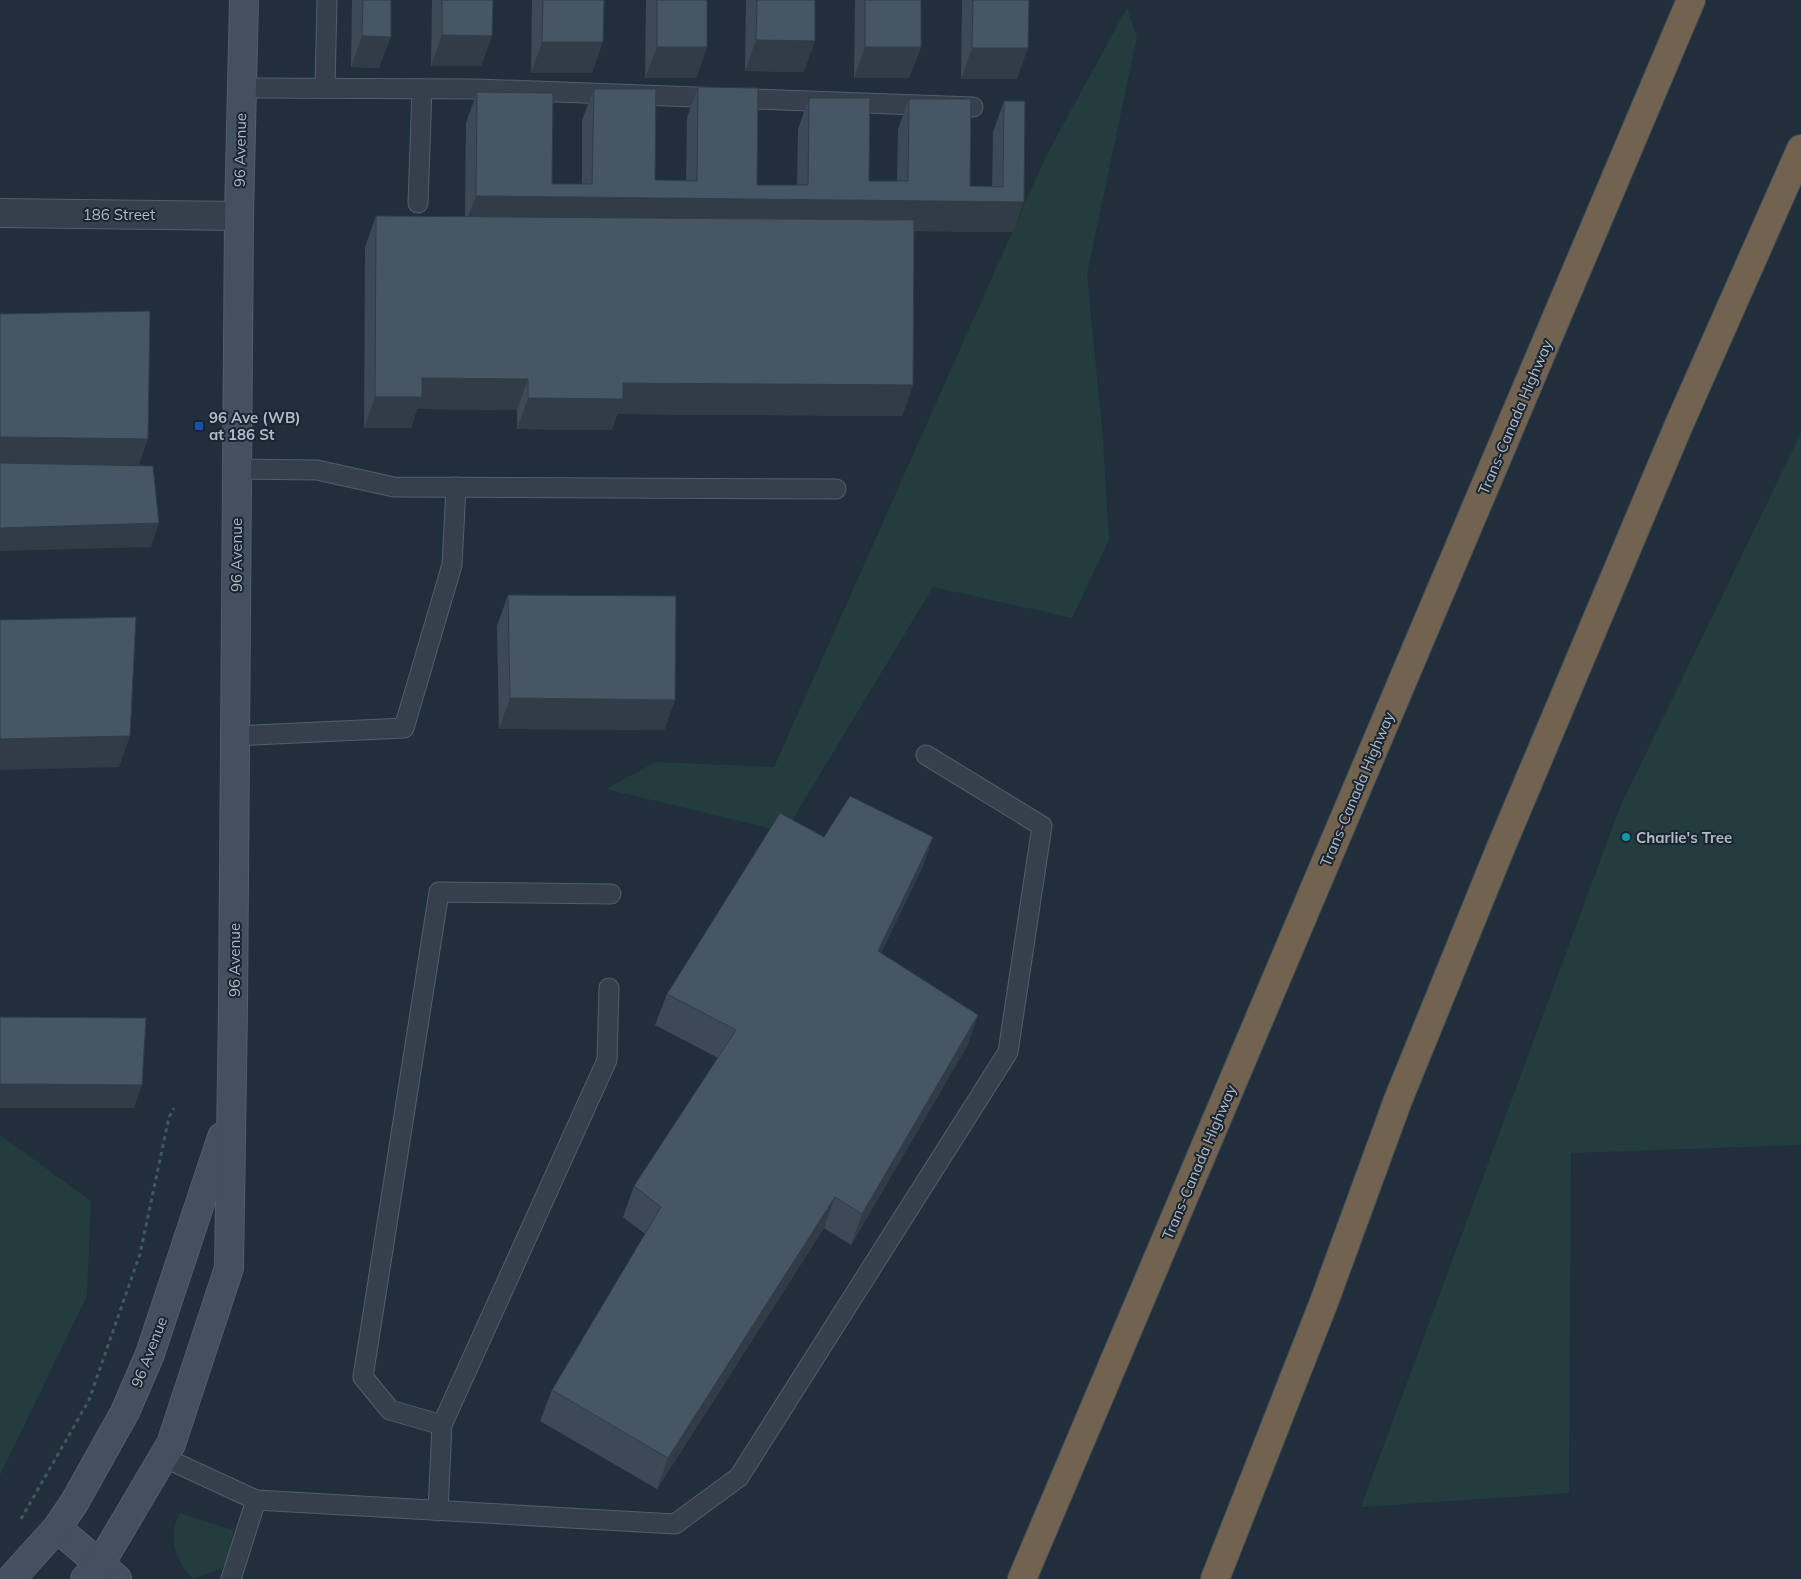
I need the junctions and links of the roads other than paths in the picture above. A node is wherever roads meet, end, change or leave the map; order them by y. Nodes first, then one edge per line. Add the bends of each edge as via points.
1 (244, 0) edge
2 (327, 0) edge
3 (1691, 0) edge
4 (242, 88) junction
5 (325, 88) junction
6 (422, 89) junction
7 (973, 107) edge
8 (1801, 149) edge
9 (418, 203) dead end
10 (0, 213) edge
11 (239, 216) junction
12 (237, 469) junction
13 (456, 487) junction
14 (836, 489) dead end
15 (235, 736) junction
16 (926, 755) dead end
17 (611, 894) dead end
18 (609, 988) dead end
19 (231, 1110) junction
20 (442, 1425) junction
21 (164, 1457) junction
22 (256, 1500) junction
23 (438, 1511) junction
24 (57, 1528) junction
25 (101, 1574) edge
26 (11, 1579) edge
27 (231, 1579) edge
28 (1022, 1579) edge
29 (1215, 1579) edge

1 - 4 main road, 96 Avenue
2 - 5 lane
3 - 28 highway, Trans-Canada Highway
4 - 5 lane
4 - 11 main road, 96 Avenue
5 - 6 lane
6 - 7 lane
6 - 9 lane
8 - 29 highway via 1674,436 1398,1100 1324,1302
10 - 11 street, 186 Street
11 - 12 main road, 96 Avenue
12 - 13 lane via 317,470 394,487
12 - 15 main road, 96 Avenue
13 - 14 lane
13 - 15 lane via 452,565 404,728
15 - 19 main road, 96 Avenue
16 - 23 lane via 1042,826 1008,1052 739,1477 675,1524
17 - 20 lane via 439,892 363,1377 390,1410
18 - 20 lane via 607,1060
19 - 21 main road, 96 Avenue via 229,1268
19 - 24 main road, 96 Avenue via 150,1354 125,1412
20 - 23 lane
21 - 22 lane
21 - 25 main road, 96 Avenue
22 - 23 lane
22 - 27 lane
24 - 25 main road, 96 Avenue
24 - 26 main road

